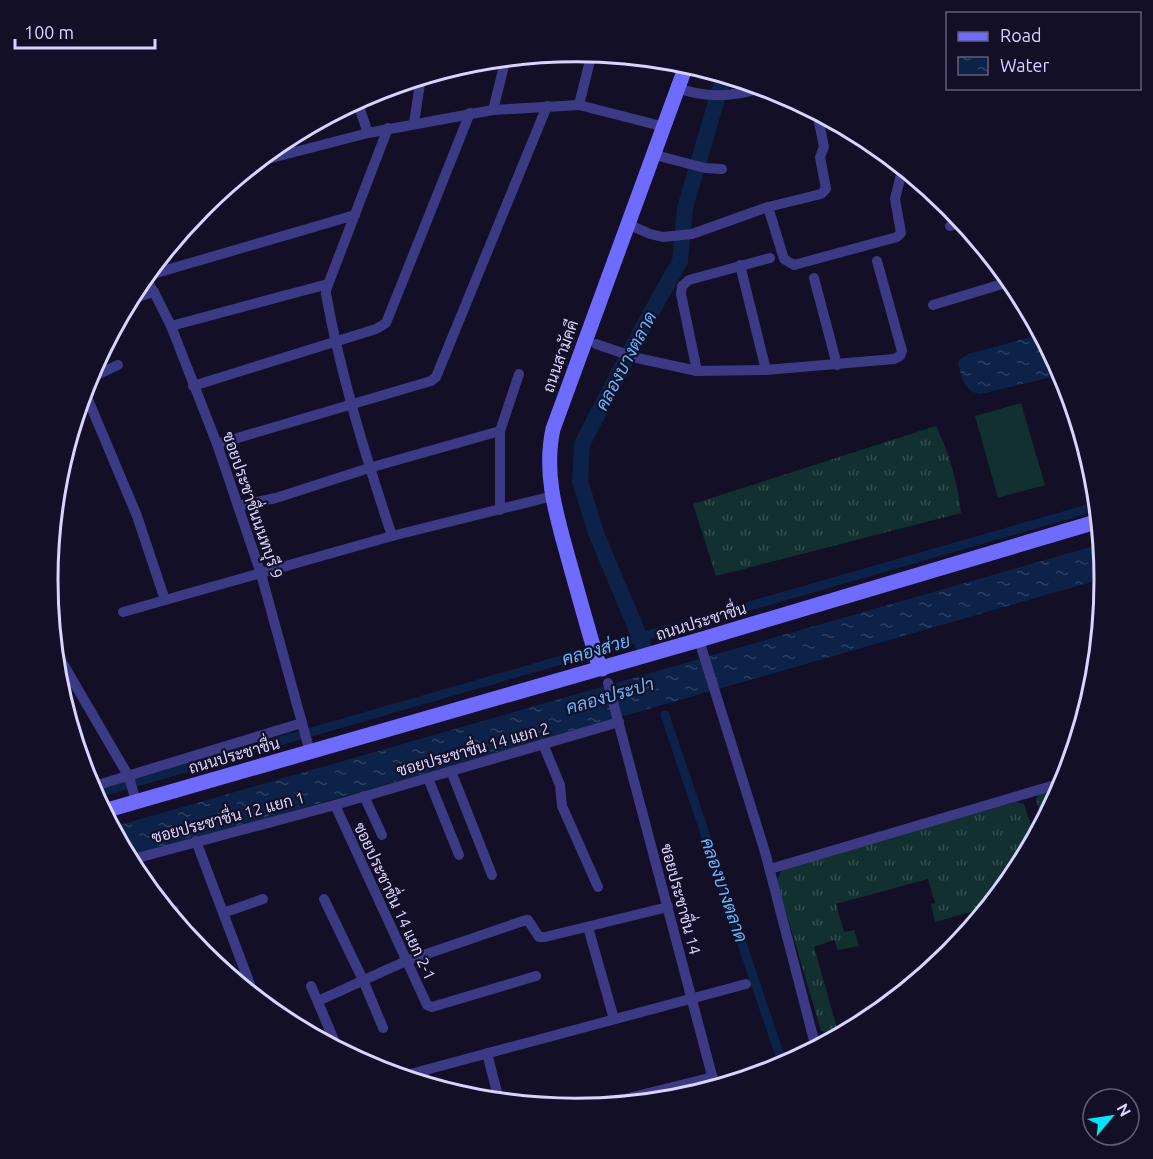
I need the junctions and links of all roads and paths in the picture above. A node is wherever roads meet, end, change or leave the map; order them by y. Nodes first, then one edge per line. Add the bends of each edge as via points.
1 (589, 62) edge
2 (504, 67) edge
3 (684, 72) edge
4 (420, 86) edge
5 (678, 88) junction
6 (747, 91) edge
7 (579, 105) junction
8 (547, 106) junction
9 (360, 109) edge
10 (493, 110) junction
11 (470, 113) junction
12 (820, 122) edge
13 (414, 123) junction
14 (665, 127) junction
15 (388, 128) junction
16 (368, 133) junction
17 (289, 149) edge
18 (655, 155) junction
19 (722, 169) dead end
20 (901, 176) edge
21 (768, 207) junction
22 (355, 215) junction
23 (628, 224) junction
24 (954, 225) edge
25 (950, 226) dead end
26 (770, 258) dead end
27 (877, 261) dead end
28 (740, 265) junction
29 (161, 271) edge
30 (814, 278) dead end
31 (328, 284) junction
32 (1002, 285) edge
33 (150, 286) edge
34 (154, 292) junction
35 (144, 295) edge
36 (933, 305) dead end
37 (171, 326) junction
38 (334, 341) junction
39 (596, 344) dead end
40 (118, 365) dead end
41 (837, 365) junction
42 (766, 370) junction
43 (697, 371) junction
44 (102, 373) edge
45 (519, 374) dead end
46 (193, 386) junction
47 (90, 403) edge
48 (350, 403) junction
49 (500, 431) junction
50 (217, 444) junction
51 (369, 468) junction
52 (553, 496) junction
53 (238, 506) junction
54 (500, 510) junction
55 (1091, 524) edge
56 (392, 536) junction
57 (261, 574) junction
58 (165, 600) junction
59 (123, 612) dead end
60 (701, 646) junction
61 (66, 670) edge
62 (602, 670) junction
63 (619, 721) junction
64 (302, 725) junction
65 (543, 744) junction
66 (308, 747) junction
67 (451, 771) junction
68 (128, 776) junction
69 (428, 778) junction
70 (101, 784) edge
71 (1051, 786) edge
72 (364, 796) junction
73 (135, 797) junction
74 (335, 805) junction
75 (111, 808) edge
76 (382, 835) dead end
77 (196, 841) junction
78 (459, 855) dead end
79 (140, 857) edge
80 (770, 869) junction
81 (492, 875) dead end
82 (598, 887) dead end
83 (263, 899) dead end
84 (324, 899) dead end
85 (668, 907) junction
86 (223, 913) junction
87 (588, 927) junction
88 (406, 961) junction
89 (536, 975) dead end
90 (248, 980) edge
91 (363, 980) junction
92 (746, 984) dead end
93 (311, 986) dead end
94 (692, 999) junction
95 (318, 1001) junction
96 (614, 1019) junction
97 (382, 1028) dead end
98 (332, 1036) edge
99 (814, 1040) edge
100 (487, 1053) junction
101 (423, 1071) junction
102 (418, 1072) edge
103 (424, 1074) edge
104 (713, 1079) edge
105 (497, 1091) edge

1 - 7 street
2 - 10 street
3 - 5 main road, ถนนสามัคคี
4 - 13 street
5 - 6 street via 711,96
5 - 14 main road, ถนนสามัคคี
7 - 8 street
7 - 14 street
8 - 10 street
8 - 48 street via 436,377
9 - 16 street
10 - 11 street
11 - 13 street
11 - 38 street via 386,323
12 - 21 street via 826,189 821,194
13 - 15 street
14 - 18 main road, ถนนสามัคคี
15 - 16 street
15 - 22 street
16 - 17 street
18 - 19 street
18 - 23 main road, ถนนสามัคคี
20 - 21 street via 896,199 901,233 897,237 794,265 784,259
21 - 23 street via 692,234 663,237
22 - 29 street
22 - 31 street
23 - 52 main road, ถนนสามัคคี via 553,429 548,460
24 - 25 street
26 - 28 street
27 - 41 street via 902,351 894,359
28 - 42 street
28 - 43 street via 689,280 682,286
30 - 41 street
31 - 37 street
31 - 38 street via 326,294
32 - 36 street
33 - 34 street, ซอยประชาชื่นนนทบุรี 9
34 - 35 street
34 - 37 street, ซอยประชาชื่นนนทบุรี 9
37 - 46 street, ซอยประชาชื่นนนทบุรี 9
38 - 46 street
38 - 48 street
39 - 43 street
40 - 44 street
41 - 42 street
42 - 43 street
45 - 49 street
46 - 50 street, ซอยประชาชื่นนนทบุรี 9
47 - 58 street via 137,516
48 - 50 street
48 - 51 street
49 - 51 street
49 - 54 street
50 - 53 street, ซอยประชาชื่นนนทบุรี 9
51 - 53 street
51 - 56 street
52 - 54 street
52 - 62 main road, ถนนสามัคคี
53 - 57 street, ซอยประชาชื่นนนทบุรี 9
54 - 56 street
55 - 60 main road, ถนนประชาชื่น
56 - 57 street
57 - 58 street
57 - 64 street, ซอยประชาชื่นนนทบุรี 9
58 - 59 street
60 - 62 main road, ถนนประชาชื่น
60 - 80 street
61 - 68 street
62 - 63 street, ซอยประชาชื่น 14
62 - 66 main road, ถนนประชาชื่น
63 - 65 street, ซอยประชาชื่น 14 แยก 2
63 - 85 street, ซอยประชาชื่น 14
64 - 66 street, ซอยประชาชื่นนนทบุรี 9
64 - 68 street
65 - 67 street, ซอยประชาชื่น 14 แยก 2
65 - 82 street via 560,785 562,806
66 - 73 main road, ถนนประชาชื่น
67 - 69 street, ซอยประชาชื่น 14 แยก 2
67 - 81 street
68 - 70 street
68 - 73 street
69 - 72 street, ซอยประชาชื่น 14 แยก 2
69 - 78 street
71 - 80 street
72 - 74 street, ซอยประชาชื่น 14 แยก 2
72 - 76 street
73 - 75 main road, ถนนประชาชื่น
74 - 77 street, ซอยประชาชื่น 12 แยก 1
74 - 88 street, ซอยประชาชื่น 14 แยก 2-1
77 - 79 street, ซอยประชาชื่น 12 แยก 1
77 - 86 street
80 - 99 street
83 - 86 street
84 - 91 street
85 - 87 street
85 - 94 street, ซอยประชาชื่น 14
86 - 90 street
87 - 88 street via 539,937 528,920
87 - 96 street
88 - 89 street, ซอยประชาชื่น 14 แยก 2-1 via 424,1000 432,1006
88 - 91 street
91 - 95 street
91 - 97 street
92 - 94 street
93 - 95 street
94 - 96 street
94 - 104 street, ซอยประชาชื่น 14
95 - 98 street
96 - 100 street
100 - 101 street
100 - 105 street
101 - 102 street
101 - 103 street

